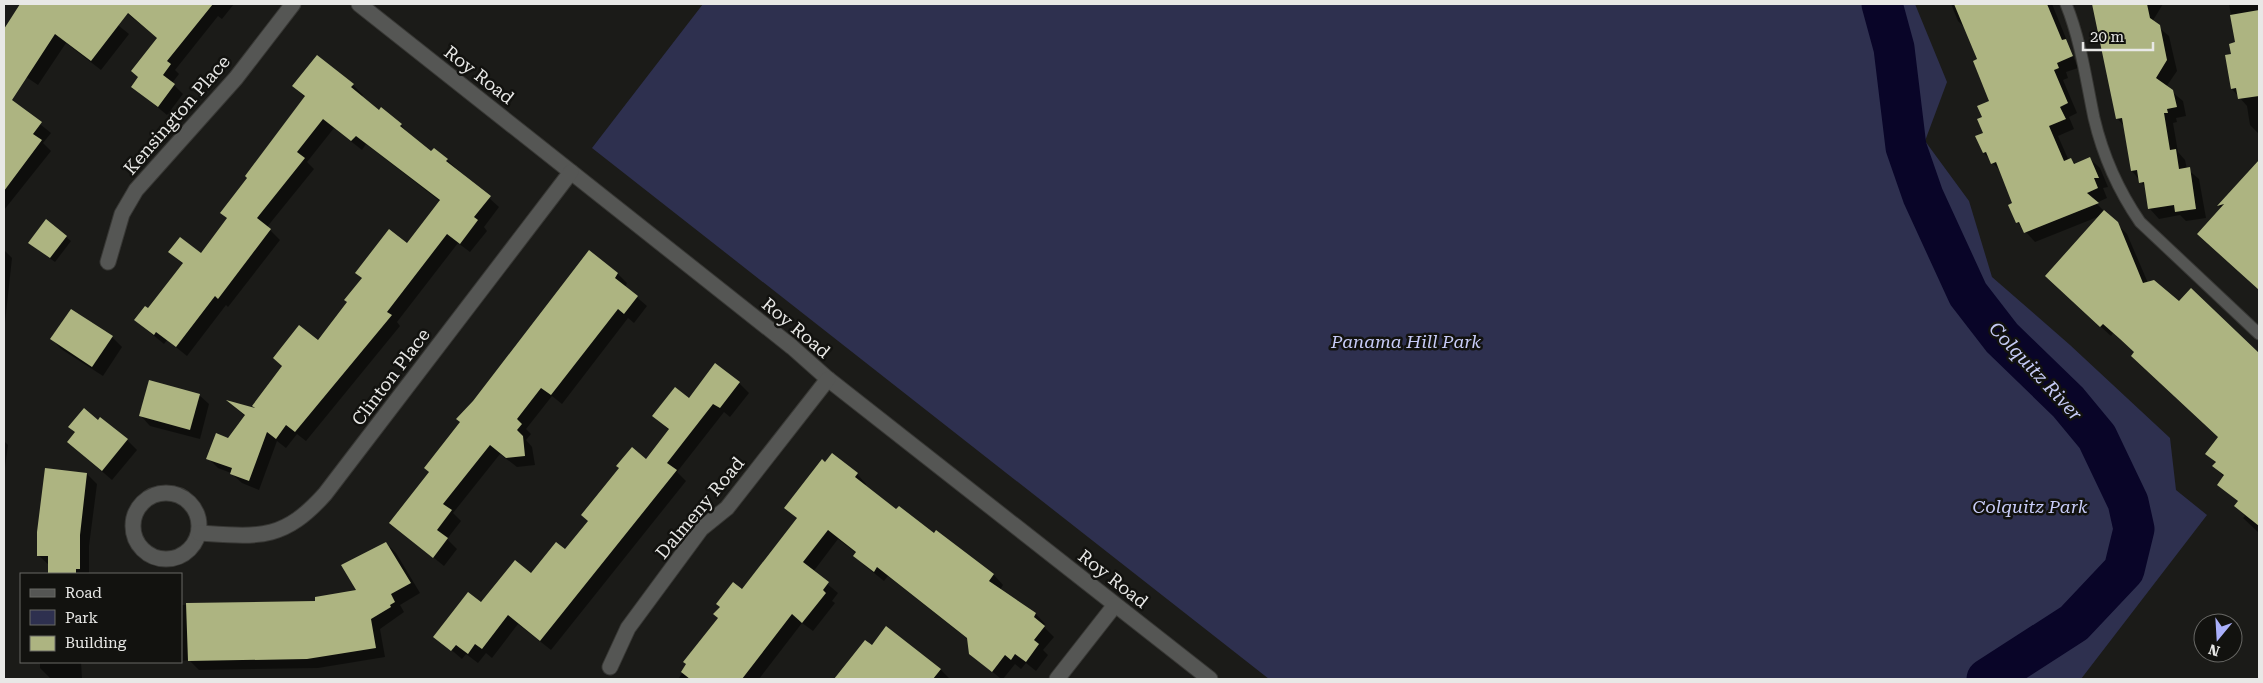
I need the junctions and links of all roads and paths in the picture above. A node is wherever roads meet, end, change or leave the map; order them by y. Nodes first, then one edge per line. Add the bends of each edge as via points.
1 (293, 4) edge
2 (358, 4) edge
3 (2066, 4) edge
4 (571, 172) junction
5 (108, 262) dead end
6 (2259, 334) edge
7 (828, 379) junction
8 (199, 533) junction
9 (1115, 606) junction
10 (610, 667) dead end
11 (1057, 679) edge
12 (1210, 679) edge

1 - 5 street, Kensington Place via 236,78 136,190 122,214
2 - 4 street, Roy Road
3 - 6 lane via 2074,24 2095,120 2125,200 2140,222
4 - 7 street, Roy Road
4 - 8 street, Clinton Place via 308,512 270,534
7 - 9 street, Roy Road
7 - 10 street, Dalmeny Road via 726,508 702,529 628,628
8 - 8 street via 199,520 194,508 185,498 173,494 160,493 148,498 138,508 133,520 133,533 138,545 160,559 173,560 185,555
9 - 11 street
9 - 12 street, Roy Road

